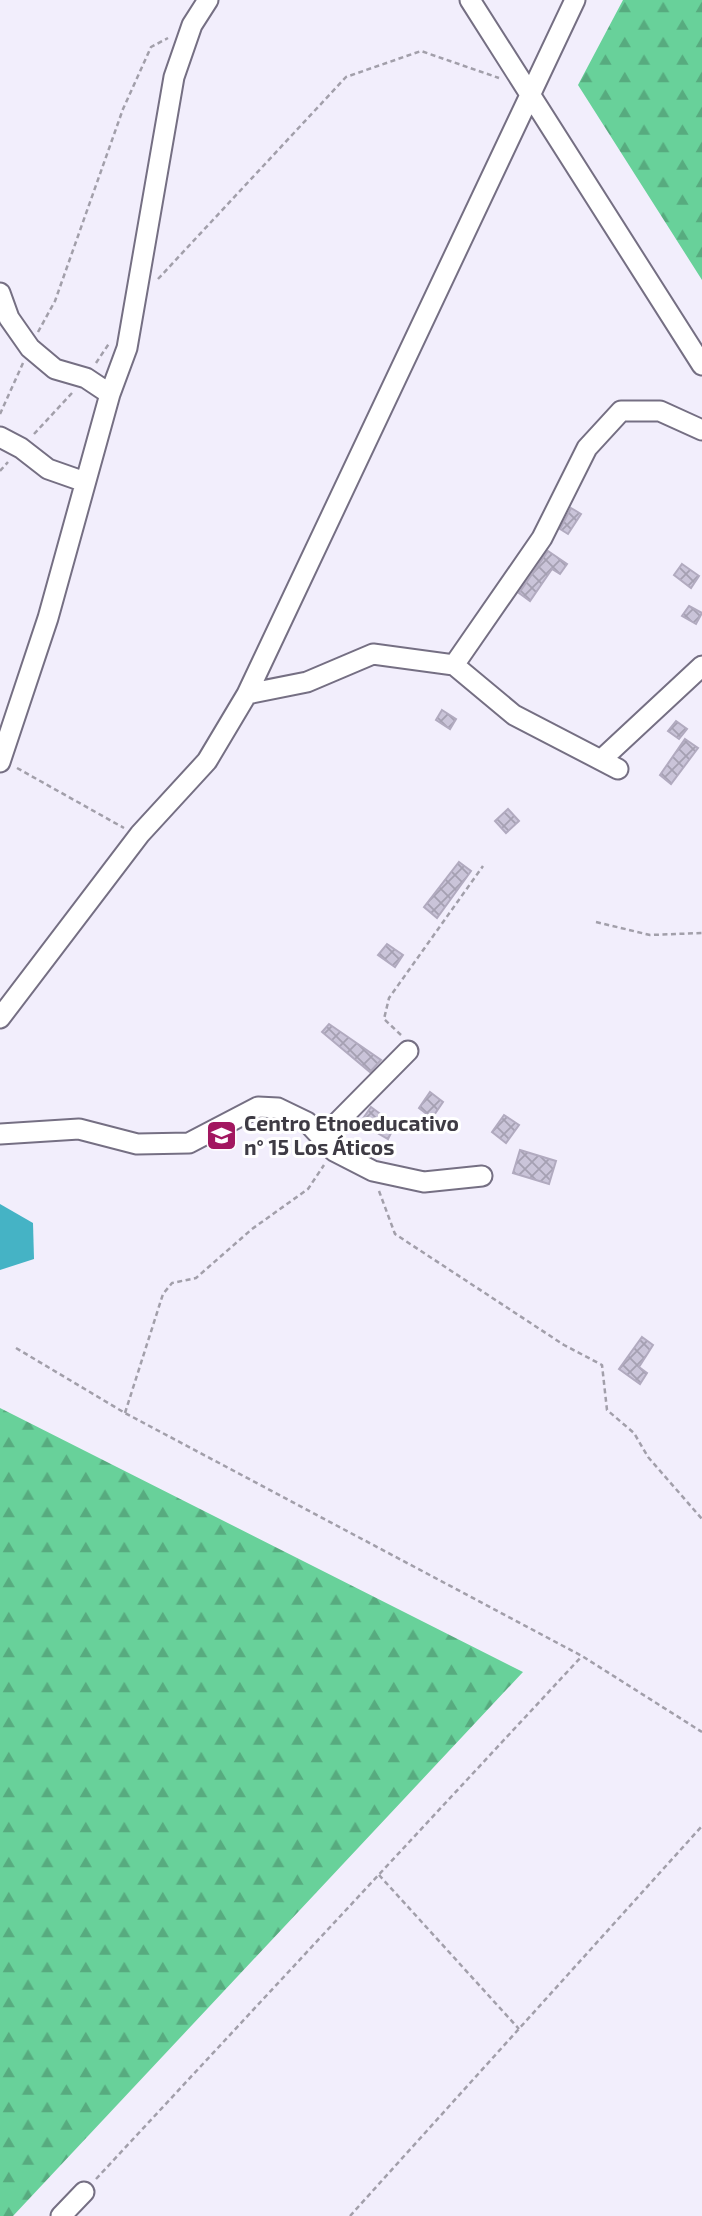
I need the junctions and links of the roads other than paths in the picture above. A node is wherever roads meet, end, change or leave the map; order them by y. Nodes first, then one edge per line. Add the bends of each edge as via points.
1 (208, 0) edge
2 (470, 0) edge
3 (575, 0) edge
4 (524, 89) junction
5 (0, 293) edge
6 (702, 365) edge
7 (110, 394) junction
8 (702, 430) edge
9 (0, 437) edge
10 (85, 482) junction
11 (454, 665) junction
12 (702, 666) edge
13 (247, 694) junction
14 (0, 760) edge
15 (0, 1018) edge
16 (408, 1051) road end
17 (0, 1133) edge
18 (328, 1144) junction
19 (482, 1176) dead end
20 (84, 2192) road end
21 (61, 2216) edge

1 - 7 street via 192,25 174,78 127,348
2 - 4 street
3 - 4 street
4 - 6 street
4 - 13 street
5 - 7 street via 9,318 30,348 55,369 86,378
7 - 10 street
8 - 11 street via 660,411 621,411 587,448 541,538
9 - 10 street via 48,469
10 - 14 street via 48,618
11 - 12 street via 514,715 609,765
11 - 13 street via 373,653 307,682
13 - 15 street via 207,761 141,834
16 - 18 street
17 - 18 street via 79,1129 137,1144 189,1143 258,1107 268,1107 307,1122
18 - 19 street via 373,1171 424,1182
20 - 21 street

